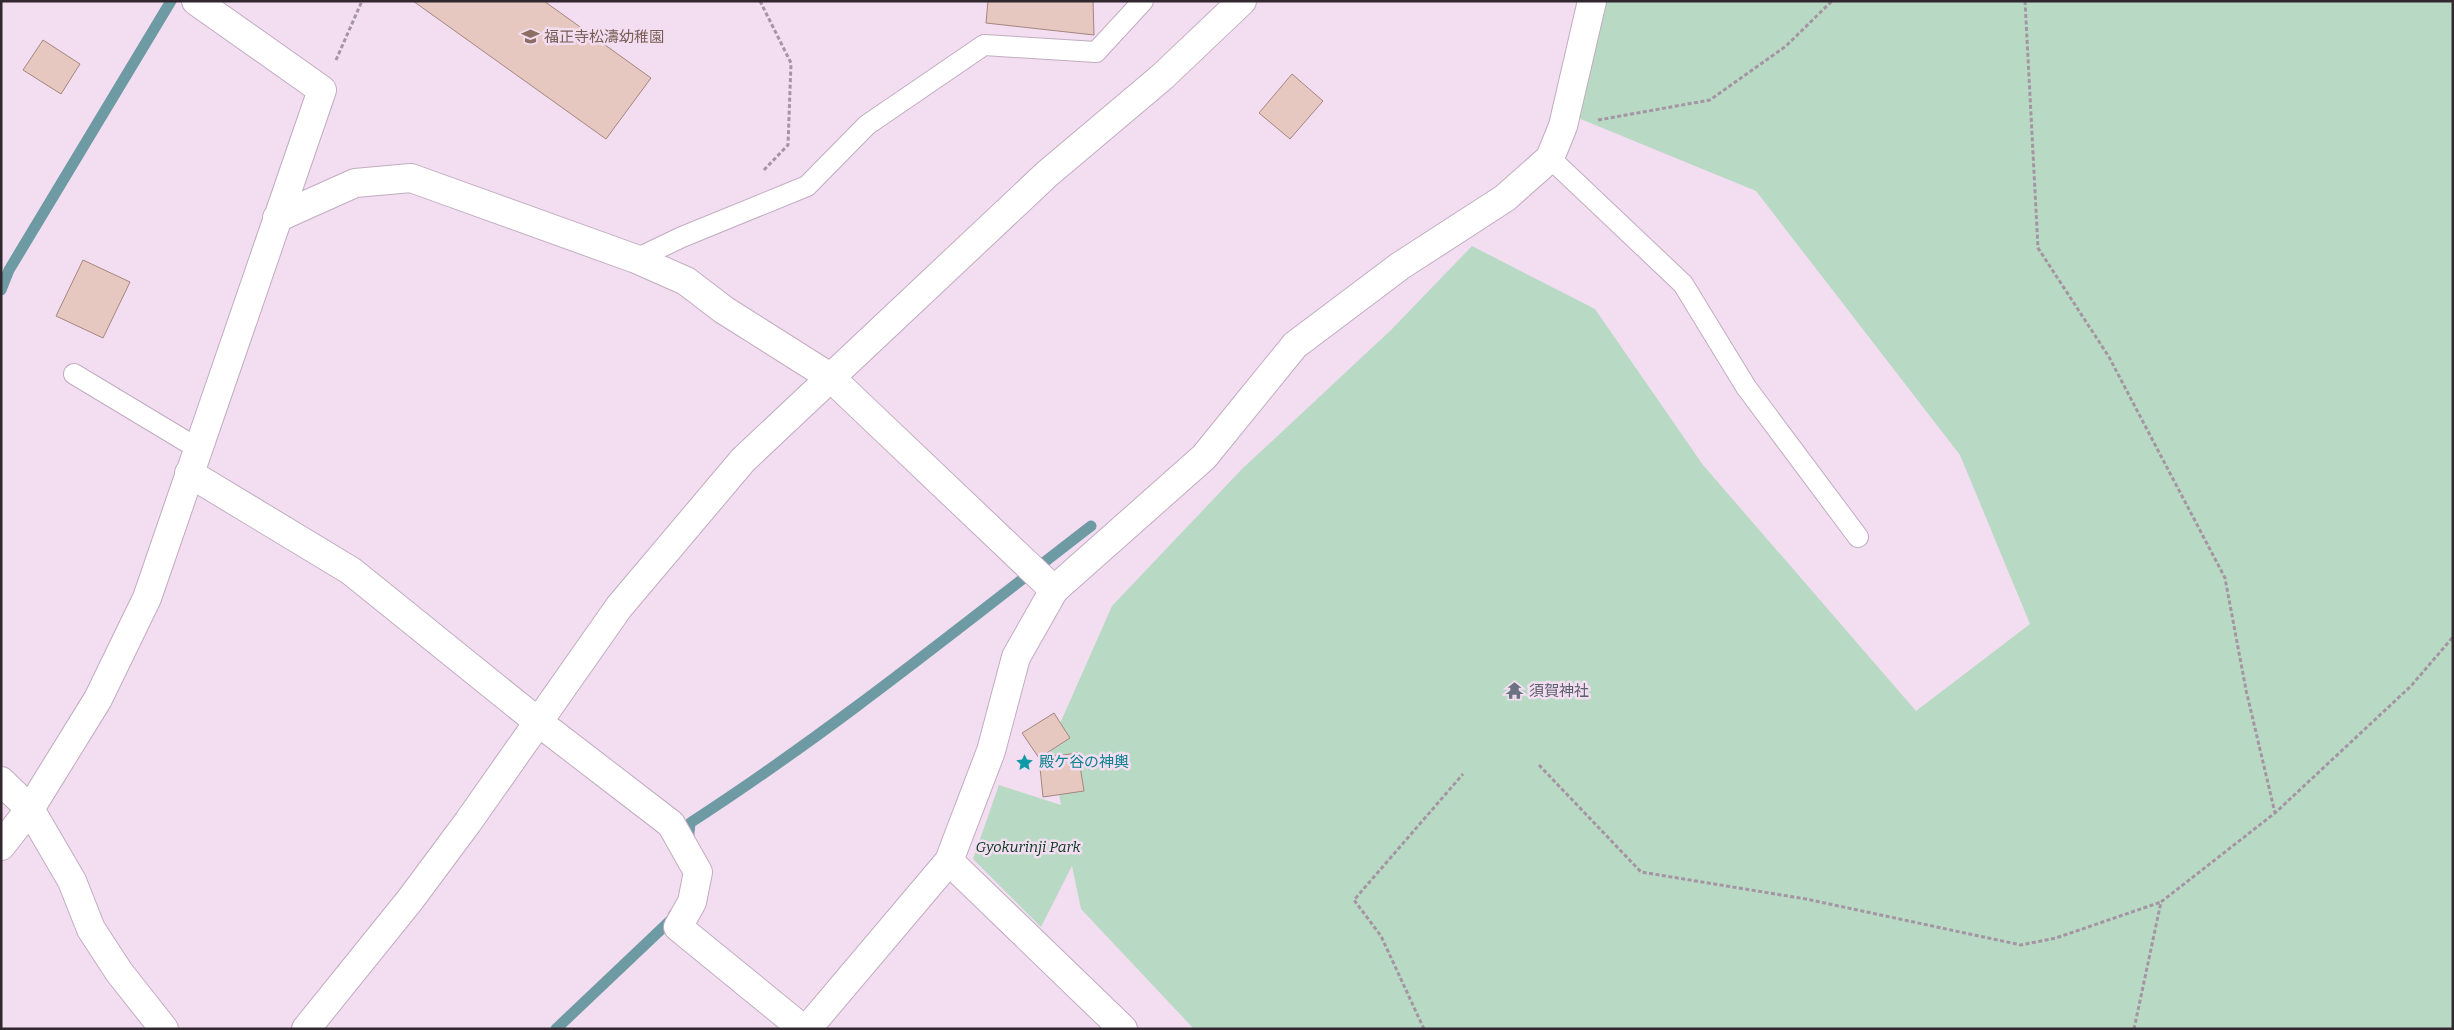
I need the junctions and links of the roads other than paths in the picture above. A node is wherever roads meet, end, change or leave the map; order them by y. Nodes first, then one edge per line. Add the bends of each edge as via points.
1 (196, 1) edge
2 (1143, 1) edge
3 (1242, 1) edge
4 (1592, 1) edge
5 (1550, 158) junction
6 (277, 218) junction
7 (636, 259) junction
8 (74, 374) dead end
9 (830, 376) junction
10 (193, 461) junction
11 (1858, 537) dead end
12 (1054, 590) junction
13 (537, 721) junction
14 (1, 781) edge
15 (30, 809) junction
16 (1, 846) edge
17 (949, 861) junction
18 (164, 1029) edge
19 (306, 1029) edge
20 (805, 1029) edge
21 (1123, 1029) edge

1 - 6 street via 322,90
2 - 7 lane via 1096,52 984,45 867,125 807,186
3 - 9 street via 1162,77 1047,174
4 - 5 street via 1562,126
5 - 11 lane via 1683,284 1746,387
5 - 12 street via 1505,198 1400,266 1295,345 1204,457
6 - 7 street via 355,183 411,178
6 - 10 street
7 - 9 street via 686,281 724,310
8 - 10 lane
9 - 12 street
9 - 13 street via 743,460 619,607
10 - 13 street via 351,571
10 - 15 street via 147,598 98,699
12 - 17 street via 1016,657 991,751
13 - 19 street via 410,900
13 - 20 street via 671,824 698,872 692,902 678,927
14 - 15 street
15 - 16 street
15 - 18 street via 72,881 91,929 119,972
17 - 20 street
17 - 21 street

